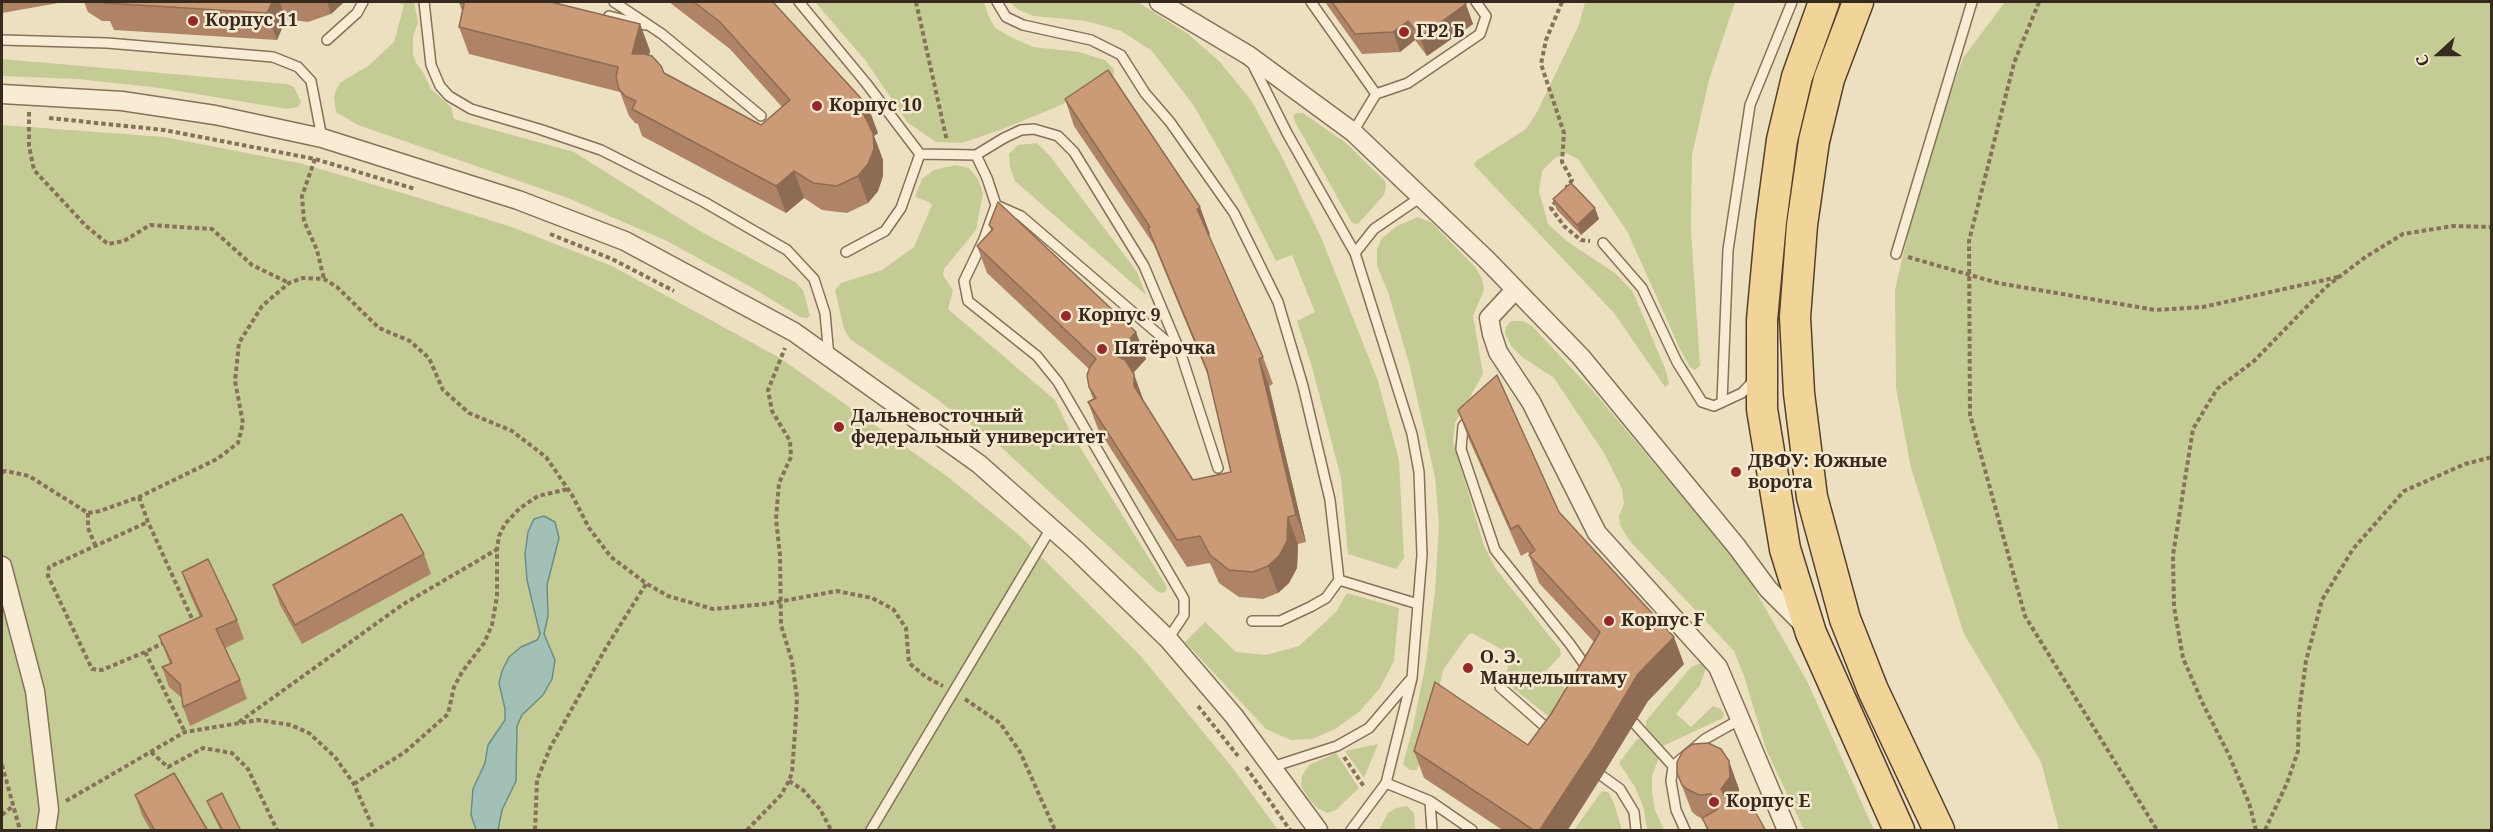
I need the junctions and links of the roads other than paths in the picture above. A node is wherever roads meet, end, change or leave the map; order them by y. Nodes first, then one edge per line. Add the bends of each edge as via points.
1 (363, 2) edge
2 (424, 2) edge
3 (614, 2) edge
4 (799, 2) edge
5 (997, 2) edge
6 (1159, 2) edge
7 (1311, 2) edge
8 (1476, 2) edge
9 (1792, 2) edge
10 (1824, 2) edge
11 (1858, 2) edge
12 (1972, 2) edge
13 (594, 12) edge
14 (650, 26) junction
15 (2, 40) edge
16 (327, 40) dead end
17 (1248, 55) junction
18 (2, 94) edge
19 (1376, 94) junction
20 (761, 116) dead end
21 (1353, 132) junction
22 (322, 138) junction
23 (920, 154) junction
24 (976, 155) junction
25 (1421, 197) junction
26 (996, 205) junction
27 (1603, 243) road end
28 (846, 252) dead end
29 (1355, 253) junction
30 (1896, 254) road end
31 (1515, 290) junction
32 (1181, 354) junction
33 (829, 357) junction
34 (1761, 373) junction
35 (1722, 402) junction
36 (1480, 409) edge
37 (1218, 468) dead end
38 (1051, 528) junction
39 (2, 566) edge
40 (1339, 580) junction
41 (1418, 604) junction
42 (1252, 621) dead end
43 (1811, 633) junction
44 (1168, 639) junction
45 (1412, 678) junction
46 (1596, 682) edge
47 (1500, 687) dead end
48 (1739, 720) junction
49 (1634, 723) dead end
50 (1560, 741) edge
51 (1674, 766) junction
52 (1272, 767) junction
53 (1602, 776) dead end
54 (1386, 783) junction
55 (1430, 801) junction
56 (46, 831) edge
57 (871, 831) edge
58 (1318, 831) edge
59 (1351, 831) edge
60 (1432, 831) edge
61 (1472, 831) edge
62 (1636, 831) edge
63 (1685, 831) edge
64 (1787, 831) edge
65 (1899, 831) edge
66 (1939, 831) edge

1 - 16 lane via 357,13
2 - 33 lane via 431,65 440,86 450,96 471,109 601,150 787,250 814,279 825,313
3 - 14 lane
4 - 23 lane
5 - 40 lane via 1006,17 1023,25 1091,40 1121,55 1234,213 1278,302 1303,386 1330,501
6 - 17 street
7 - 19 lane
8 - 19 lane via 1486,16 1480,34 1408,83
9 - 35 lane via 1750,105 1728,250
10 - 34 main road via 1797,77 1782,140 1765,287
11 - 66 main road via 1829,79 1812,152 1795,317 1799,393 1812,497 1845,619 1873,690
12 - 30 lane
13 - 14 lane
14 - 20 lane
15 - 22 lane via 273,57 298,67 311,81
17 - 21 street
17 - 29 lane
18 - 22 street via 122,101 215,115
19 - 21 lane
21 - 25 street
22 - 33 street via 518,200 625,241 794,332
23 - 24 lane
23 - 28 lane via 901,208 885,231
24 - 26 lane
24 - 32 lane via 1021,130 1034,129 1058,136 1074,152 1144,266
25 - 29 lane via 1374,229
25 - 31 street
26 - 32 lane via 1021,216
26 - 44 lane via 964,281 968,301 1037,356 1058,382 1184,599 1184,615
27 - 35 lane via 1642,288 1677,362 1702,402 1714,406
29 - 41 lane via 1419,472 1422,555
31 - 43 street via 1581,357 1768,589
31 - 48 street via 1489,318 1509,380 1531,402 1597,533 1718,667
32 - 37 lane
33 - 38 street via 979,464
34 - 35 lane via 1742,393
34 - 43 main road via 1762,410 1785,549
36 - 46 lane via 1463,426 1461,449 1495,550
38 - 44 street
38 - 57 lane
39 - 56 street via 35,691 49,810
40 - 41 lane
40 - 42 lane via 1326,598 1310,607 1280,621
41 - 45 lane
43 - 65 main road
44 - 52 street
45 - 52 lane via 1369,728 1337,746
45 - 54 lane
47 - 50 lane
48 - 51 lane via 1705,738
48 - 64 street
49 - 51 lane
51 - 63 lane via 1671,781 1676,810
52 - 58 street
53 - 62 lane via 1620,789 1634,812
54 - 55 lane
54 - 59 lane
55 - 60 lane
55 - 61 lane

